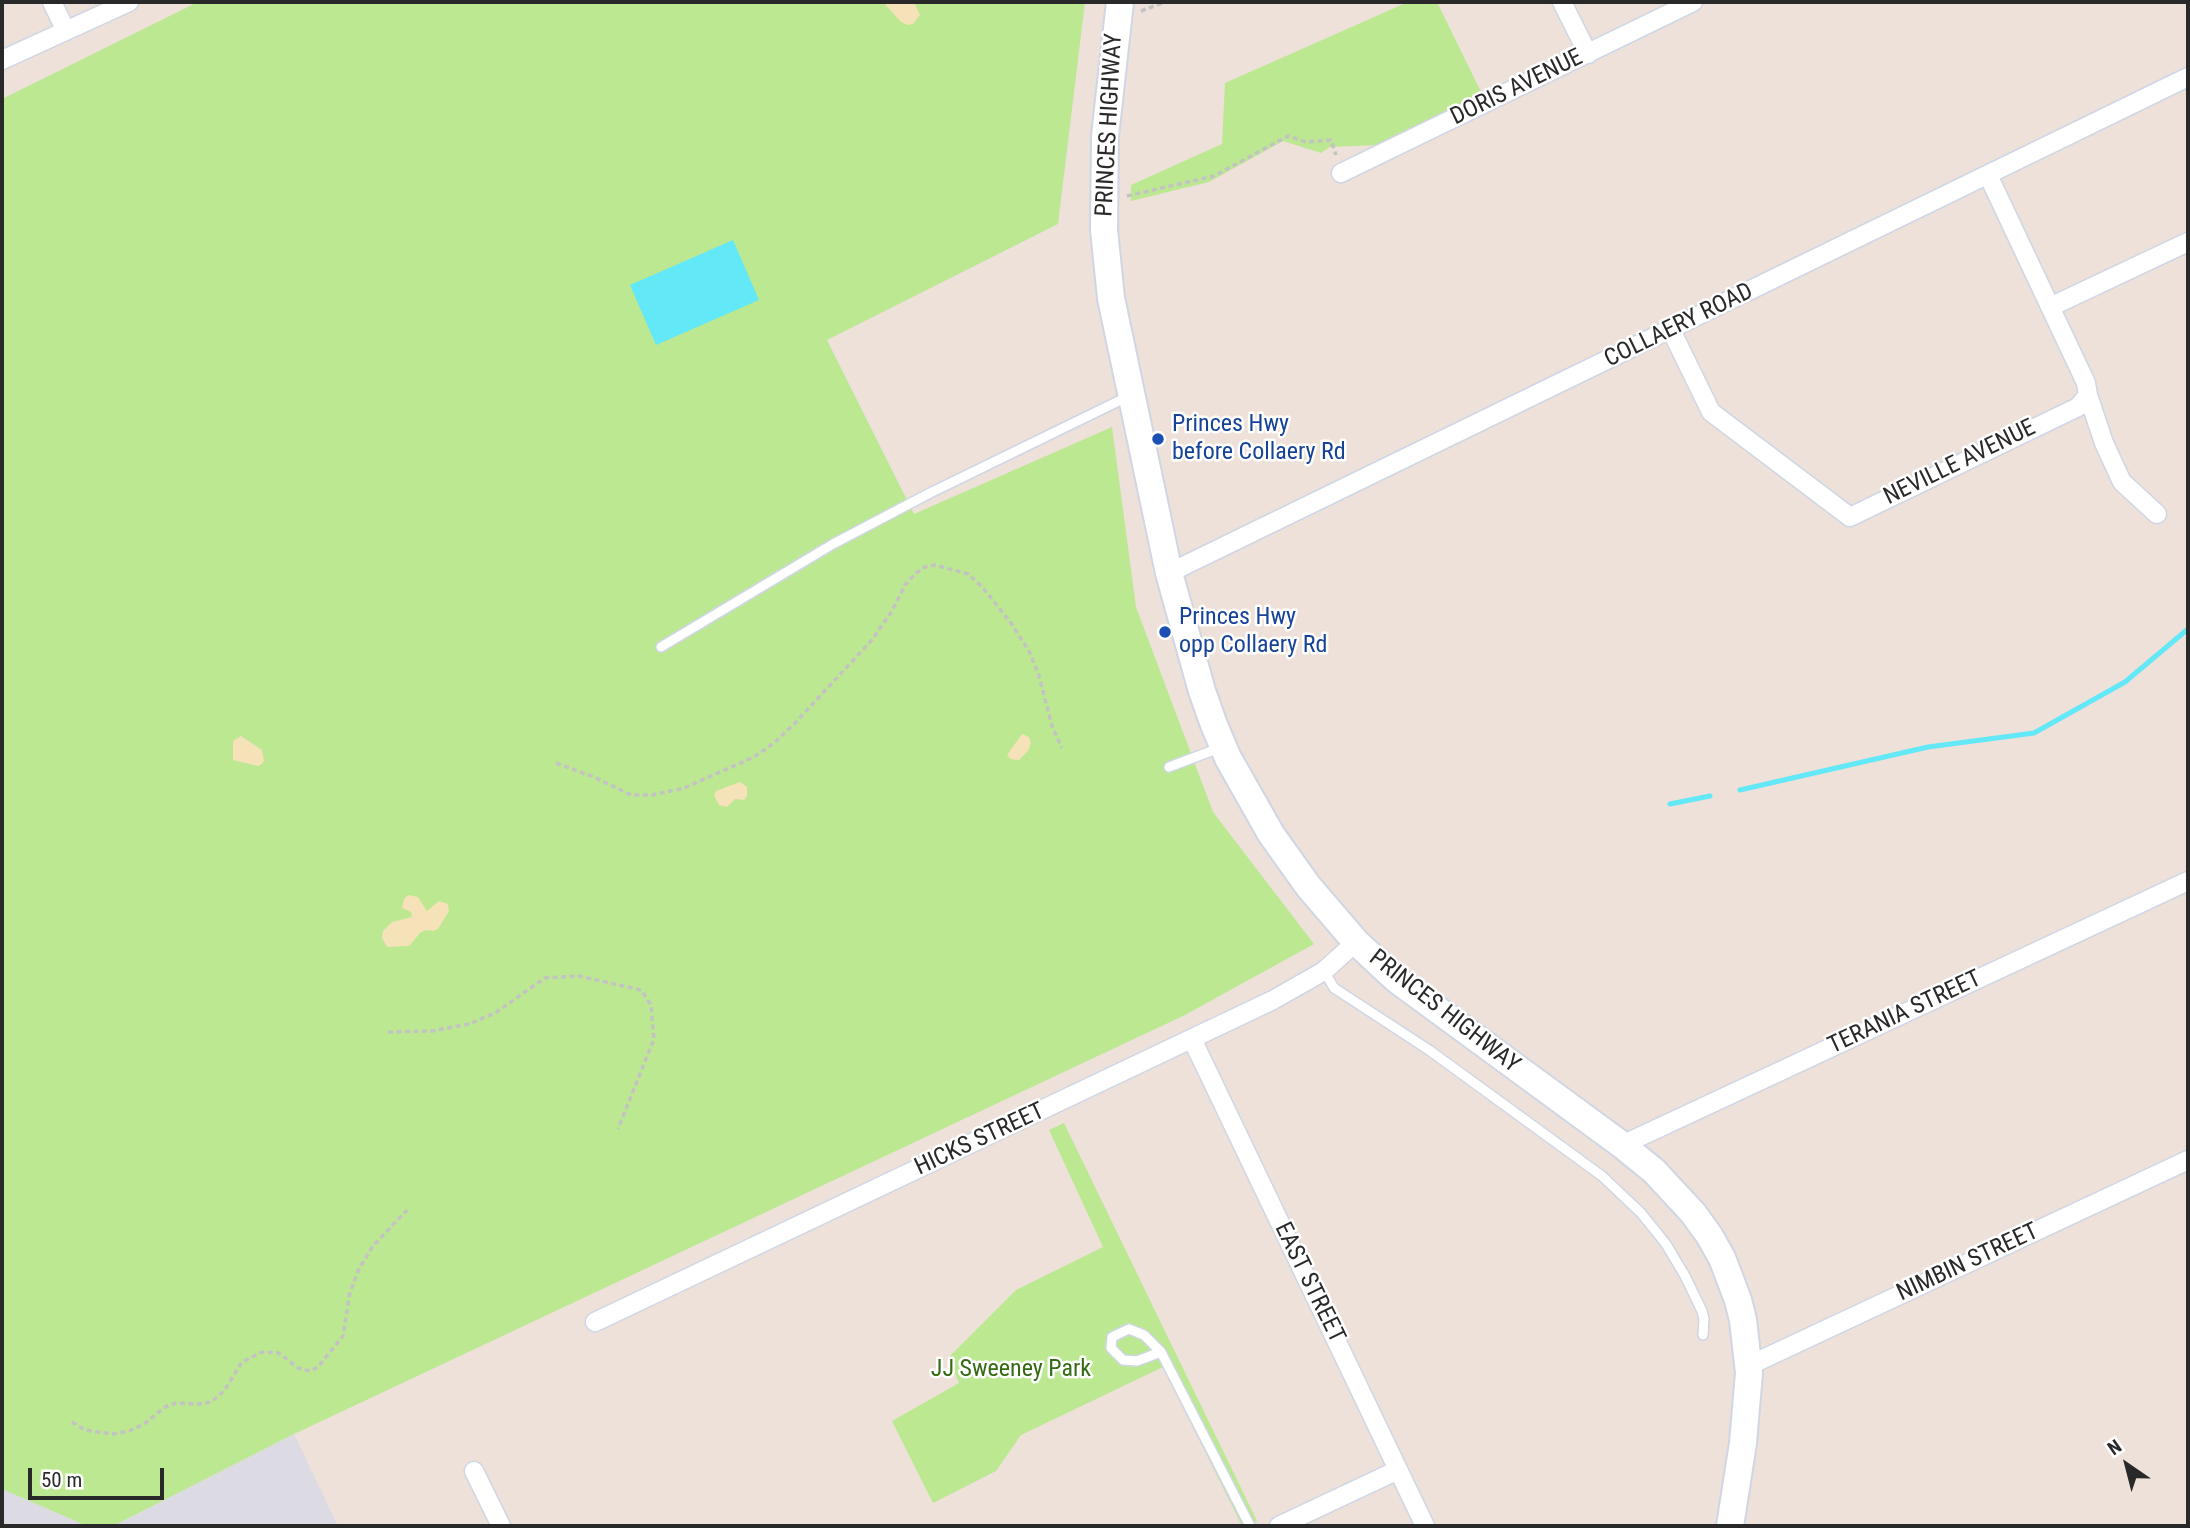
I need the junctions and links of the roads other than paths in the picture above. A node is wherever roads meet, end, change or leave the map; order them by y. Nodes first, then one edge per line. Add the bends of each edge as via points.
1 (52, 2) edge
2 (129, 2) edge
3 (1562, 2) edge
4 (1693, 2) edge
5 (1130, 6) edge
6 (66, 31) junction
7 (1588, 54) junction
8 (2, 60) edge
9 (2188, 77) edge
10 (1341, 173) road end
11 (1988, 176) junction
12 (2188, 242) edge
13 (2050, 307) junction
14 (1671, 330) junction
15 (1131, 395) junction
16 (2088, 396) junction
17 (2157, 514) dead end
18 (1169, 573) junction
19 (661, 647) dead end
20 (1223, 747) junction
21 (1169, 767) dead end
22 (2188, 881) edge
23 (1356, 942) junction
24 (1324, 971) junction
25 (1192, 1039) junction
26 (1622, 1145) junction
27 (2188, 1160) edge
28 (595, 1322) dead end
29 (1703, 1335) dead end
30 (1161, 1352) junction
31 (1748, 1366) junction
32 (1398, 1470) junction
33 (474, 1471) dead end
34 (501, 1526) edge
35 (1250, 1526) edge
36 (1279, 1526) edge
37 (1425, 1526) edge
38 (1730, 1526) edge

1 - 6 street
2 - 6 street
3 - 7 street
4 - 7 street, DORIS AVENUE
5 - 15 main road, PRINCES HIGHWAY via 1105,136 1104,230 1111,298
6 - 8 street
7 - 10 street, DORIS AVENUE
9 - 11 street, COLLAERY ROAD
11 - 13 street
11 - 14 street, COLLAERY ROAD
12 - 13 street
13 - 16 street
14 - 16 street, NEVILLE AVENUE via 1711,412 1850,517 2078,407
14 - 18 street, COLLAERY ROAD
15 - 18 main road, PRINCES HIGHWAY
15 - 19 lane via 833,544
16 - 17 street via 2122,482
18 - 20 main road, PRINCES HIGHWAY
20 - 21 lane
20 - 23 main road, PRINCES HIGHWAY via 1271,834
22 - 26 street, TERANIA STREET
23 - 24 street, HICKS STREET
23 - 26 main road, PRINCES HIGHWAY via 1406,988
24 - 25 street, HICKS STREET
24 - 29 lane via 1335,988 1602,1176 1641,1213 1685,1276 1702,1311
25 - 28 street, HICKS STREET
25 - 32 street, EAST STREET
26 - 31 main road, PRINCES HIGHWAY via 1681,1199 1723,1258 1743,1320
27 - 31 street, NIMBIN STREET
30 - 30 lane via 1144,1335 1129,1329 1112,1337 1111,1348 1124,1360 1137,1361
30 - 35 lane
31 - 38 main road, PRINCES HIGHWAY via 1746,1421
32 - 36 street
32 - 37 street, EAST STREET
33 - 34 street

